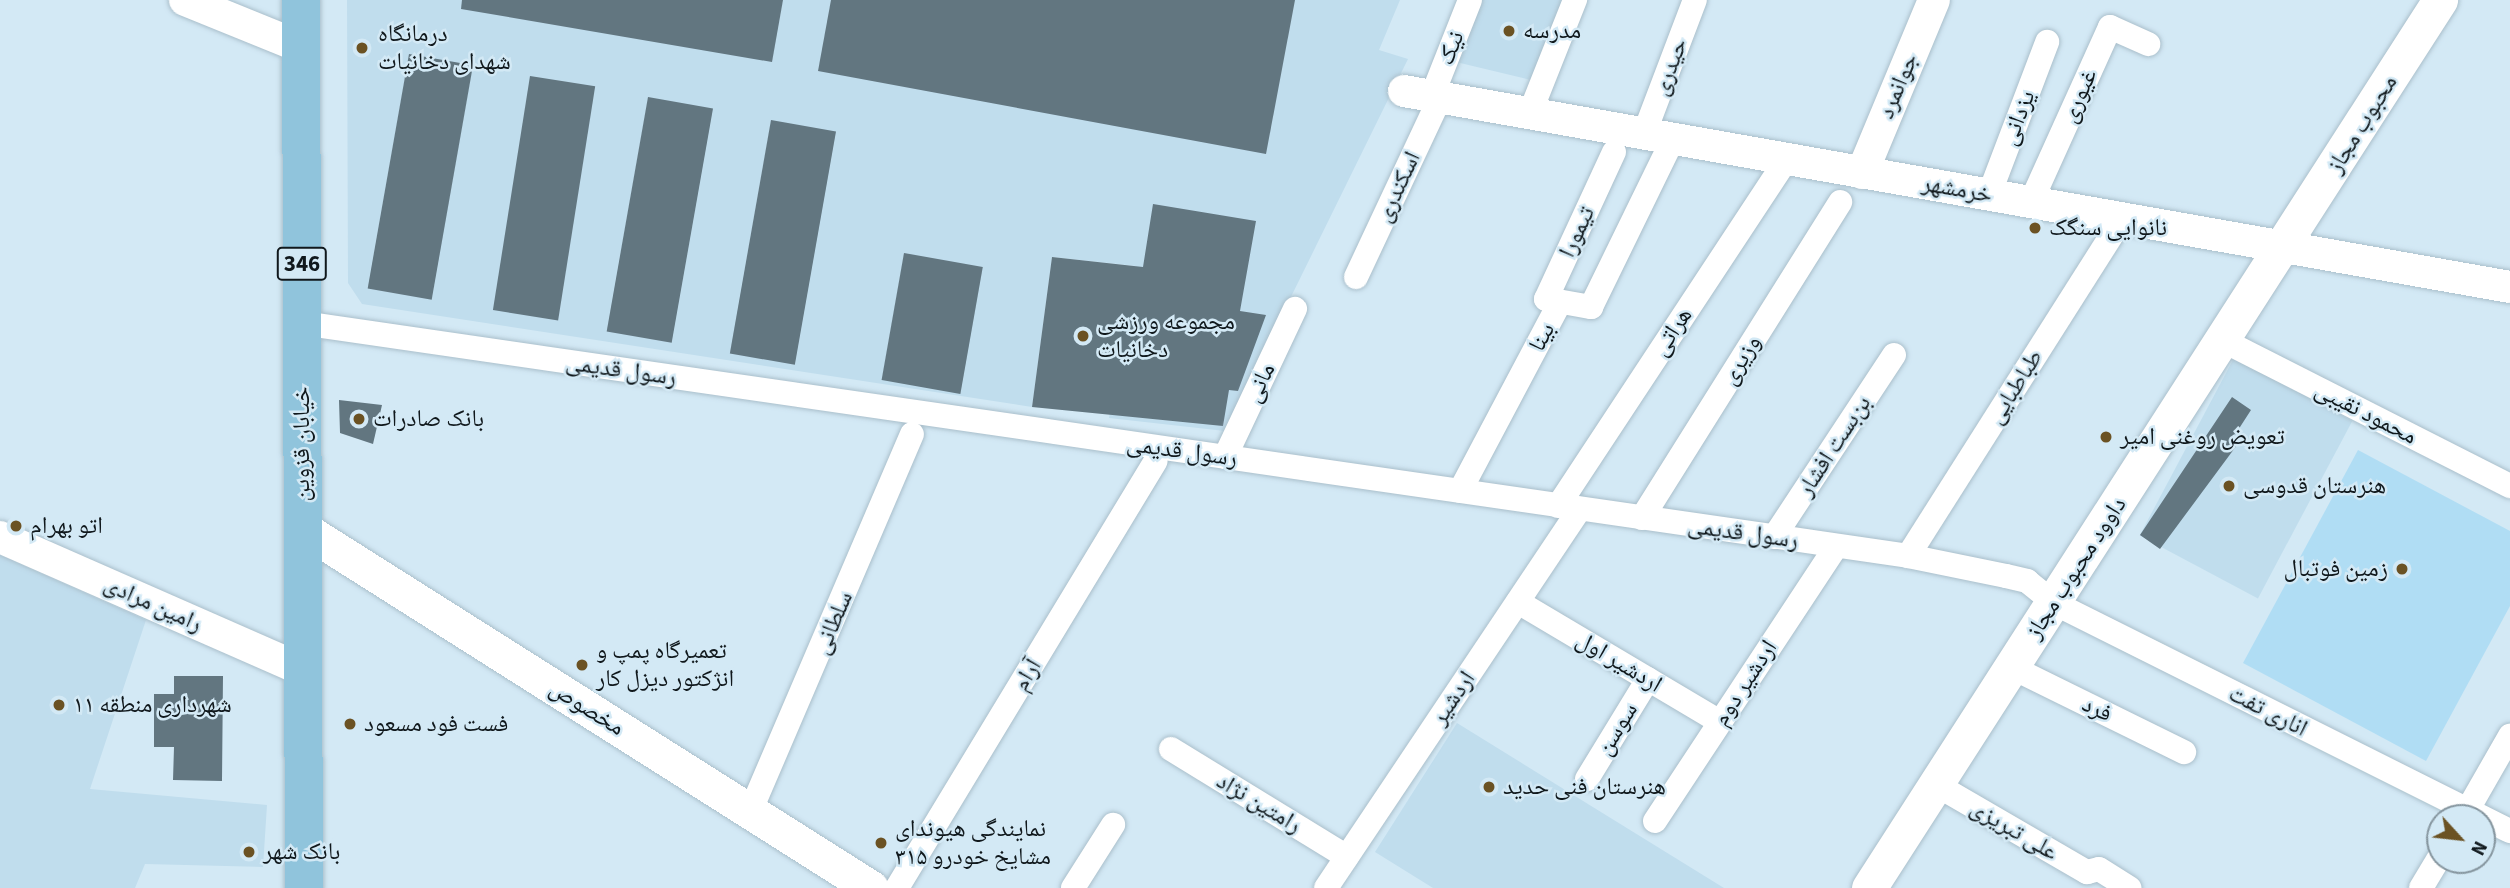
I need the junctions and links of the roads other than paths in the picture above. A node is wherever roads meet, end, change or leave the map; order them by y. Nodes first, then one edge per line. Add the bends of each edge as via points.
1 (185, 0) edge
2 (301, 0) edge
3 (1470, 0) edge
4 (1575, 0) edge
5 (1695, 0) edge
6 (1934, 0) edge
7 (2440, 0) edge
8 (2047, 41) dead end
9 (2148, 44) dead end
10 (302, 47) junction
11 (1425, 95) junction
12 (1530, 113) junction
13 (1659, 136) junction
14 (1614, 152) dead end
15 (1787, 159) junction
16 (1862, 173) junction
17 (1989, 195) junction
18 (1840, 202) dead end
19 (2031, 202) junction
20 (2122, 219) junction
21 (2283, 247) junction
22 (1356, 276) dead end
23 (2509, 286) edge
24 (1560, 302) junction
25 (1295, 309) dead end
26 (302, 323) junction
27 (2222, 340) junction
28 (1894, 355) dead end
29 (912, 434) dead end
30 (1225, 457) junction
31 (1156, 461) dead end
32 (2510, 485) edge
33 (1460, 491) junction
34 (1569, 507) junction
35 (1642, 518) junction
36 (302, 528) junction
37 (0, 537) edge
38 (1774, 537) junction
39 (1836, 546) junction
40 (1908, 556) junction
41 (1518, 602) junction
42 (2054, 603) junction
43 (2011, 667) junction
44 (305, 671) junction
45 (1648, 679) junction
46 (1720, 722) junction
47 (2510, 736) edge
48 (1171, 749) dead end
49 (2184, 751) dead end
50 (1587, 779) dead end
51 (1935, 784) junction
52 (2444, 804) edge
53 (2471, 804) edge
54 (750, 812) junction
55 (1655, 821) dead end
56 (1113, 825) dead end
57 (1347, 857) junction
58 (304, 888) edge
59 (871, 888) edge
60 (897, 888) edge
61 (1073, 888) edge
62 (1326, 888) edge
63 (1869, 888) edge
64 (2130, 888) edge

1 - 10 street
2 - 10 main road, خیابان قزوین / 346
3 - 11 street, نیک
4 - 12 street
5 - 13 street, حیدری
6 - 16 street, جوانمرد
7 - 21 main road, محبوب مجاز
8 - 17 street, یزدانی
9 - 19 street, غیوری via 2110,27
10 - 26 main road, خیابان قزوین / 346
11 - 12 street, خرمشهر
11 - 22 street, اسکندری
12 - 13 street, خرمشهر
13 - 15 street, خرمشهر
13 - 24 street, بینا via 1591,307
14 - 24 street, تیمورا via 1546,299
15 - 16 street, خرمشهر
15 - 34 street, هراتی
16 - 17 street, خرمشهر
17 - 19 street, خرمشهر
18 - 35 street, وزیری
19 - 20 street, خرمشهر
20 - 21 street, خرمشهر
20 - 40 street, طباطبایی
21 - 23 street, خرمشهر
21 - 27 main road, داوود محبوب مجاز
24 - 33 street, بینا
25 - 30 street, مانی
26 - 30 street, رسول قدیمی
26 - 36 main road, خیابان قزوین / 346
27 - 32 street, محمود نقیبی
27 - 42 main road, داوود محبوب مجاز
28 - 38 street, بن‌بست افشار
29 - 54 street, سلطانی
30 - 33 street, رسول قدیمی
31 - 60 street, آرام
33 - 34 street, رسول قدیمی
34 - 35 street, رسول قدیمی
34 - 41 street, اردشیر
35 - 38 street, رسول قدیمی
36 - 44 main road, خیابان قزوین / 346
36 - 54 main road, مخصوص
37 - 44 street, رامین مرادی
38 - 39 street, رسول قدیمی
39 - 40 street, رسول قدیمی
39 - 46 street, اردشیر دوم
40 - 42 street, رسول قدیمی via 2027,581
41 - 45 street, اردشیر اول
41 - 57 street, اردشیر
42 - 43 main road, داوود محبوب مجاز
42 - 52 street, اناری تفت
43 - 49 street, فرد
43 - 51 main road, داوود محبوب مجاز
44 - 58 main road, خیابان قزوین / 346
45 - 46 street, اردشیر اول
45 - 50 street, سوسن
46 - 55 street, اردشیر دوم
47 - 53 street
48 - 57 street, رامتین نژاد
51 - 63 main road, داوود محبوب مجاز
51 - 64 street, علی تبریزی via 2087,872 2099,869
54 - 59 main road, مخصوص
56 - 61 street
57 - 62 street, اردشیر

